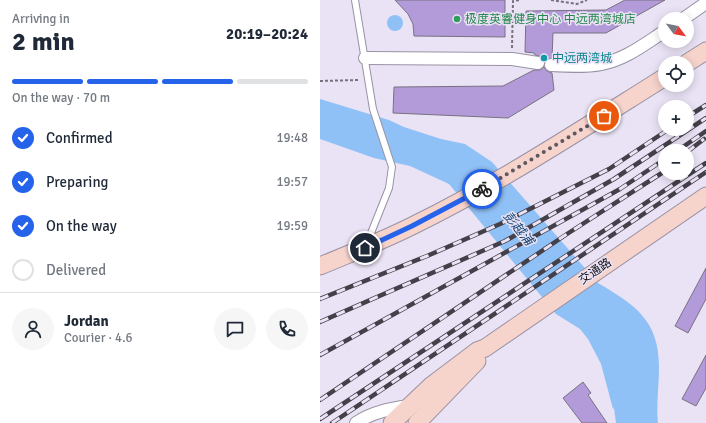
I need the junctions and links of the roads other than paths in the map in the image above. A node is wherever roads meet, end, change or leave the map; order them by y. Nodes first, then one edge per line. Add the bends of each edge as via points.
1 (356, 0) edge
2 (706, 4) edge
3 (694, 12) edge
4 (658, 36) edge
5 (706, 51) edge
6 (365, 58) junction
7 (694, 59) edge
8 (538, 63) dead end
9 (551, 65) dead end
10 (658, 81) edge
11 (706, 196) edge
12 (365, 248) junction
13 (320, 266) edge
14 (485, 348) junction
15 (408, 406) junction
16 (420, 420) edge
17 (356, 423) edge
18 (392, 423) edge

1 - 6 lane
2 - 3 street
4 - 9 street via 630,54 603,64
5 - 7 main road
6 - 8 street via 512,59
6 - 12 lane via 373,109 392,166 389,188
10 - 12 main road via 511,172 460,201
11 - 14 main road, 交通路
12 - 13 main road
14 - 15 main road, 交通路 via 477,351
14 - 16 main road, 交通路 via 481,357
15 - 17 street, 交通路 via 386,410
15 - 18 main road

